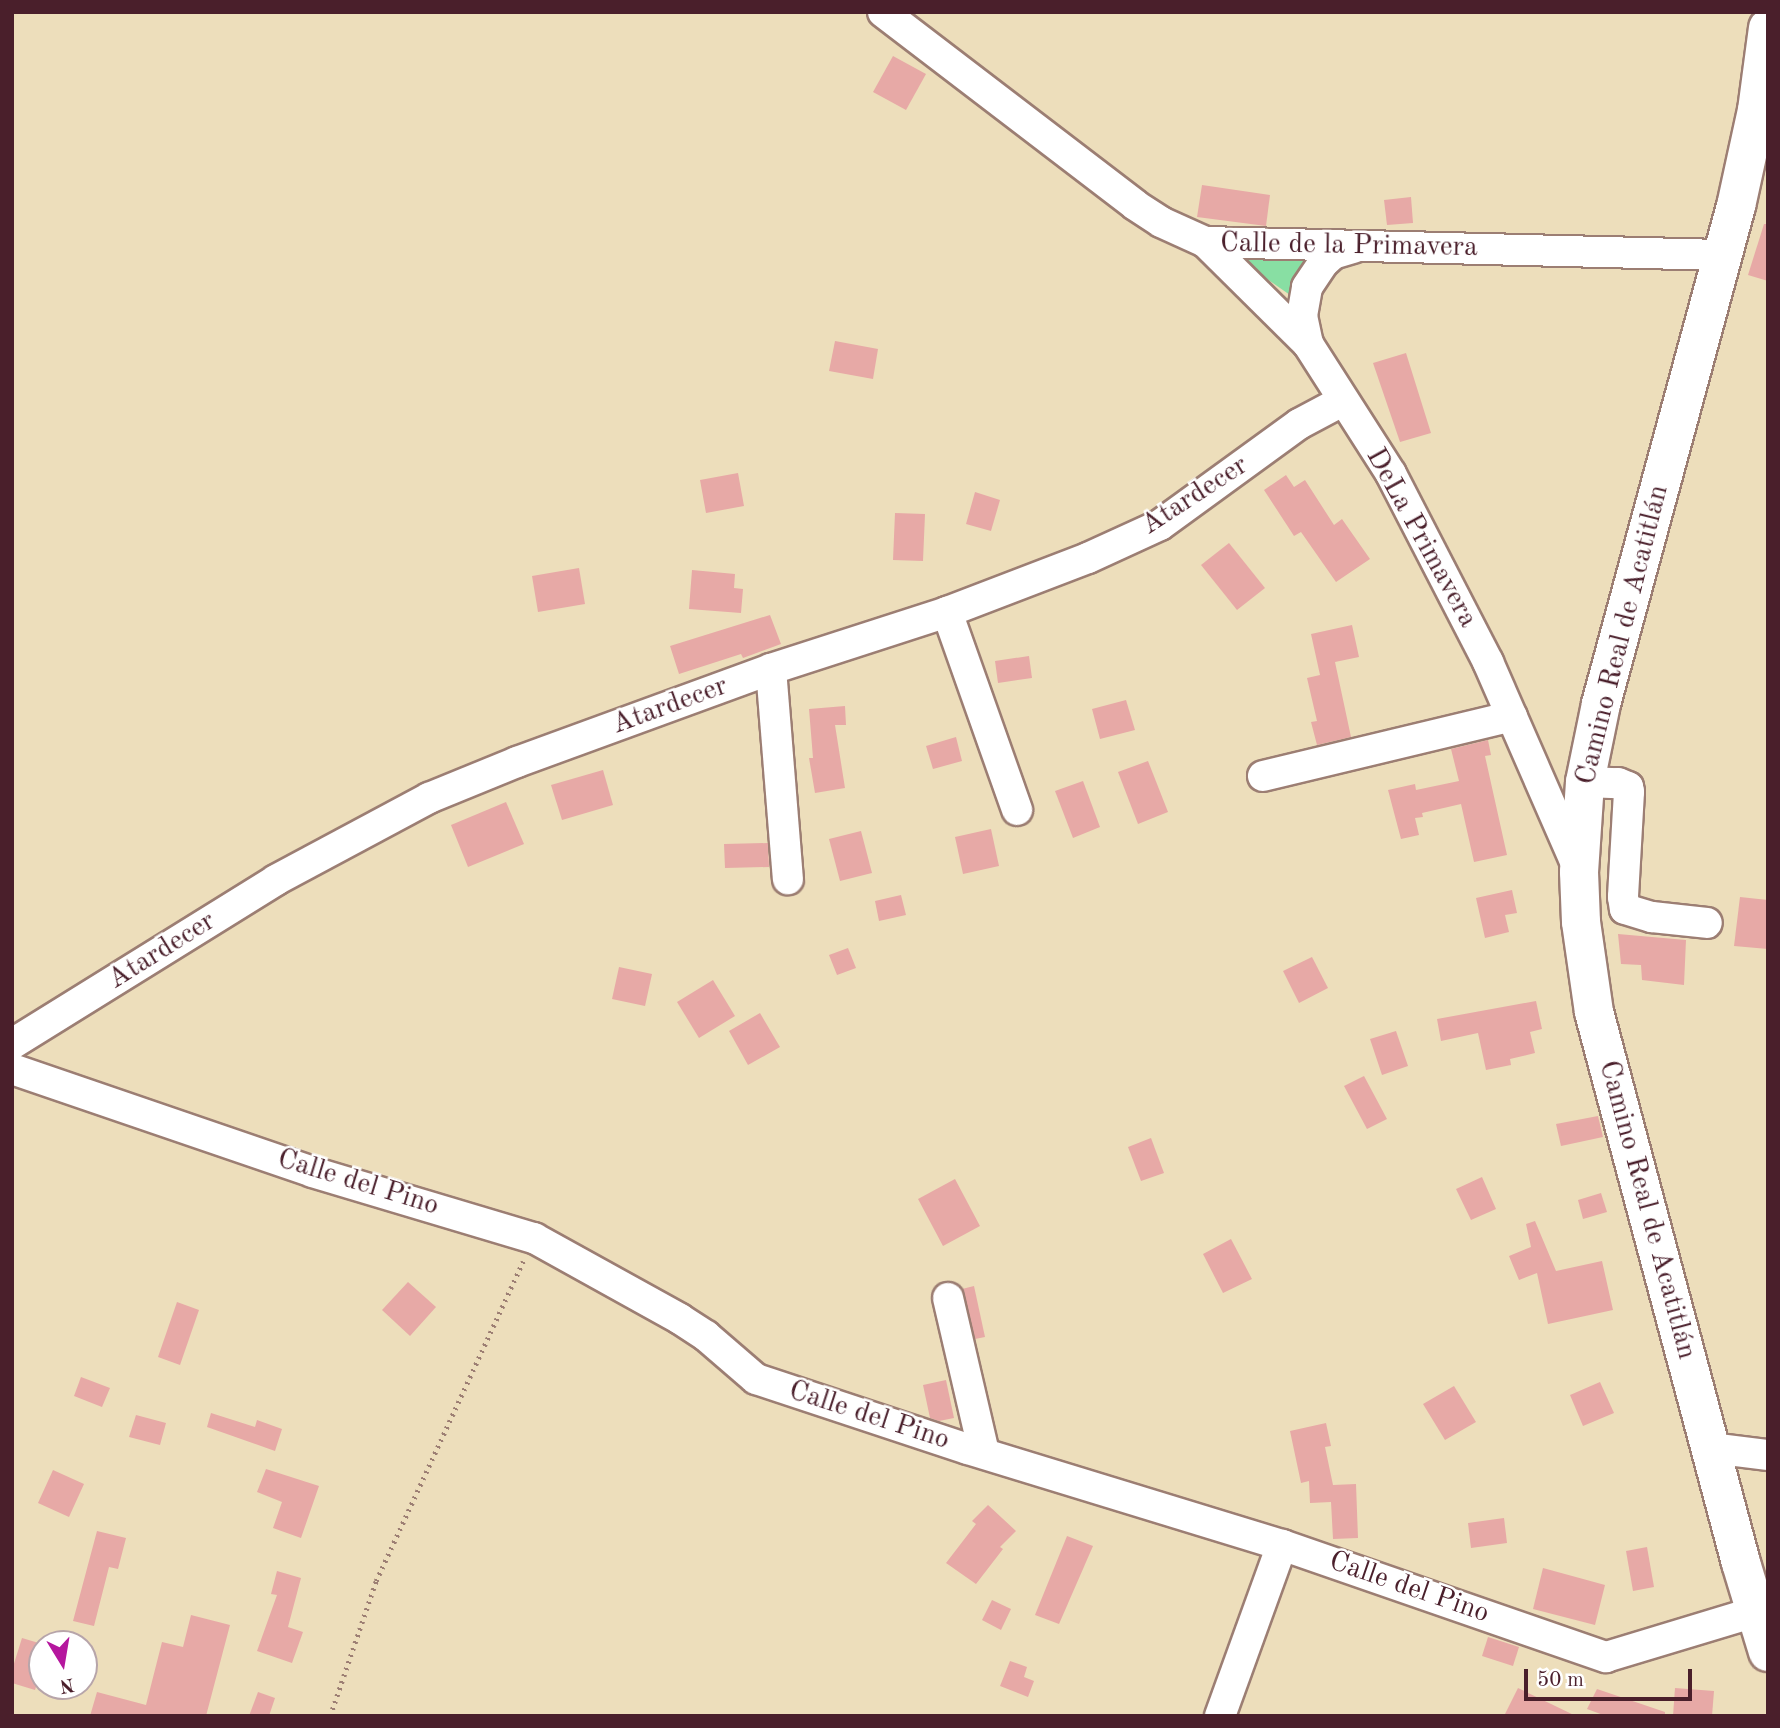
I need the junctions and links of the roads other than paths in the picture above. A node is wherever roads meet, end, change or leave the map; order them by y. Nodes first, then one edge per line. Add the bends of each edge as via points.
1 (883, 12) edge
2 (1768, 28) edge
3 (1205, 242) junction
4 (1370, 246) junction
5 (1723, 255) junction
6 (1308, 344) junction
7 (1342, 401) junction
8 (947, 612) junction
9 (771, 669) junction
10 (1512, 716) junction
11 (1263, 776) dead end
12 (1585, 782) junction
13 (1017, 810) dead end
14 (1579, 872) junction
15 (789, 879) dead end
16 (1707, 923) dead end
17 (12, 1044) edge
18 (12, 1069) edge
19 (948, 1298) dead end
20 (1711, 1448) junction
21 (984, 1453) junction
22 (1768, 1455) edge
23 (1282, 1545) junction
24 (1755, 1612) junction
25 (1768, 1651) edge
26 (1220, 1716) edge

1 - 3 street, Calle de la Primavera via 1135,205
2 - 5 main road, Camino Real de Acatitlán via 1757,110
3 - 4 street, Calle de la Primavera
3 - 6 street, DeLa Primavera
4 - 5 street, Calle de la Primavera
4 - 6 street via 1333,254 1314,274 1303,301
5 - 12 main road, Camino Real de Acatitlán via 1601,704
6 - 7 street, DeLa Primavera
7 - 8 street, Atardecer via 1299,424 1160,525
7 - 10 street, DeLa Primavera via 1391,474
8 - 9 street, Atardecer
8 - 13 street
9 - 15 street
9 - 17 street, Atardecer via 429,799 276,880
10 - 11 street
10 - 14 street, DeLa Primavera
12 - 14 main road, Camino Real de Acatitlán
12 - 16 street via 1628,787 1625,909
14 - 20 main road, Camino Real de Acatitlán via 1594,1013
18 - 21 street, Calle del Pino via 312,1172 534,1238 680,1319 756,1379
19 - 21 street
20 - 22 street
20 - 24 main road, Camino Real de Acatitlán
21 - 23 street, Calle del Pino
23 - 24 street, Calle del Pino via 1606,1657
23 - 26 street
24 - 25 main road, Camino Real de Acatitlán

